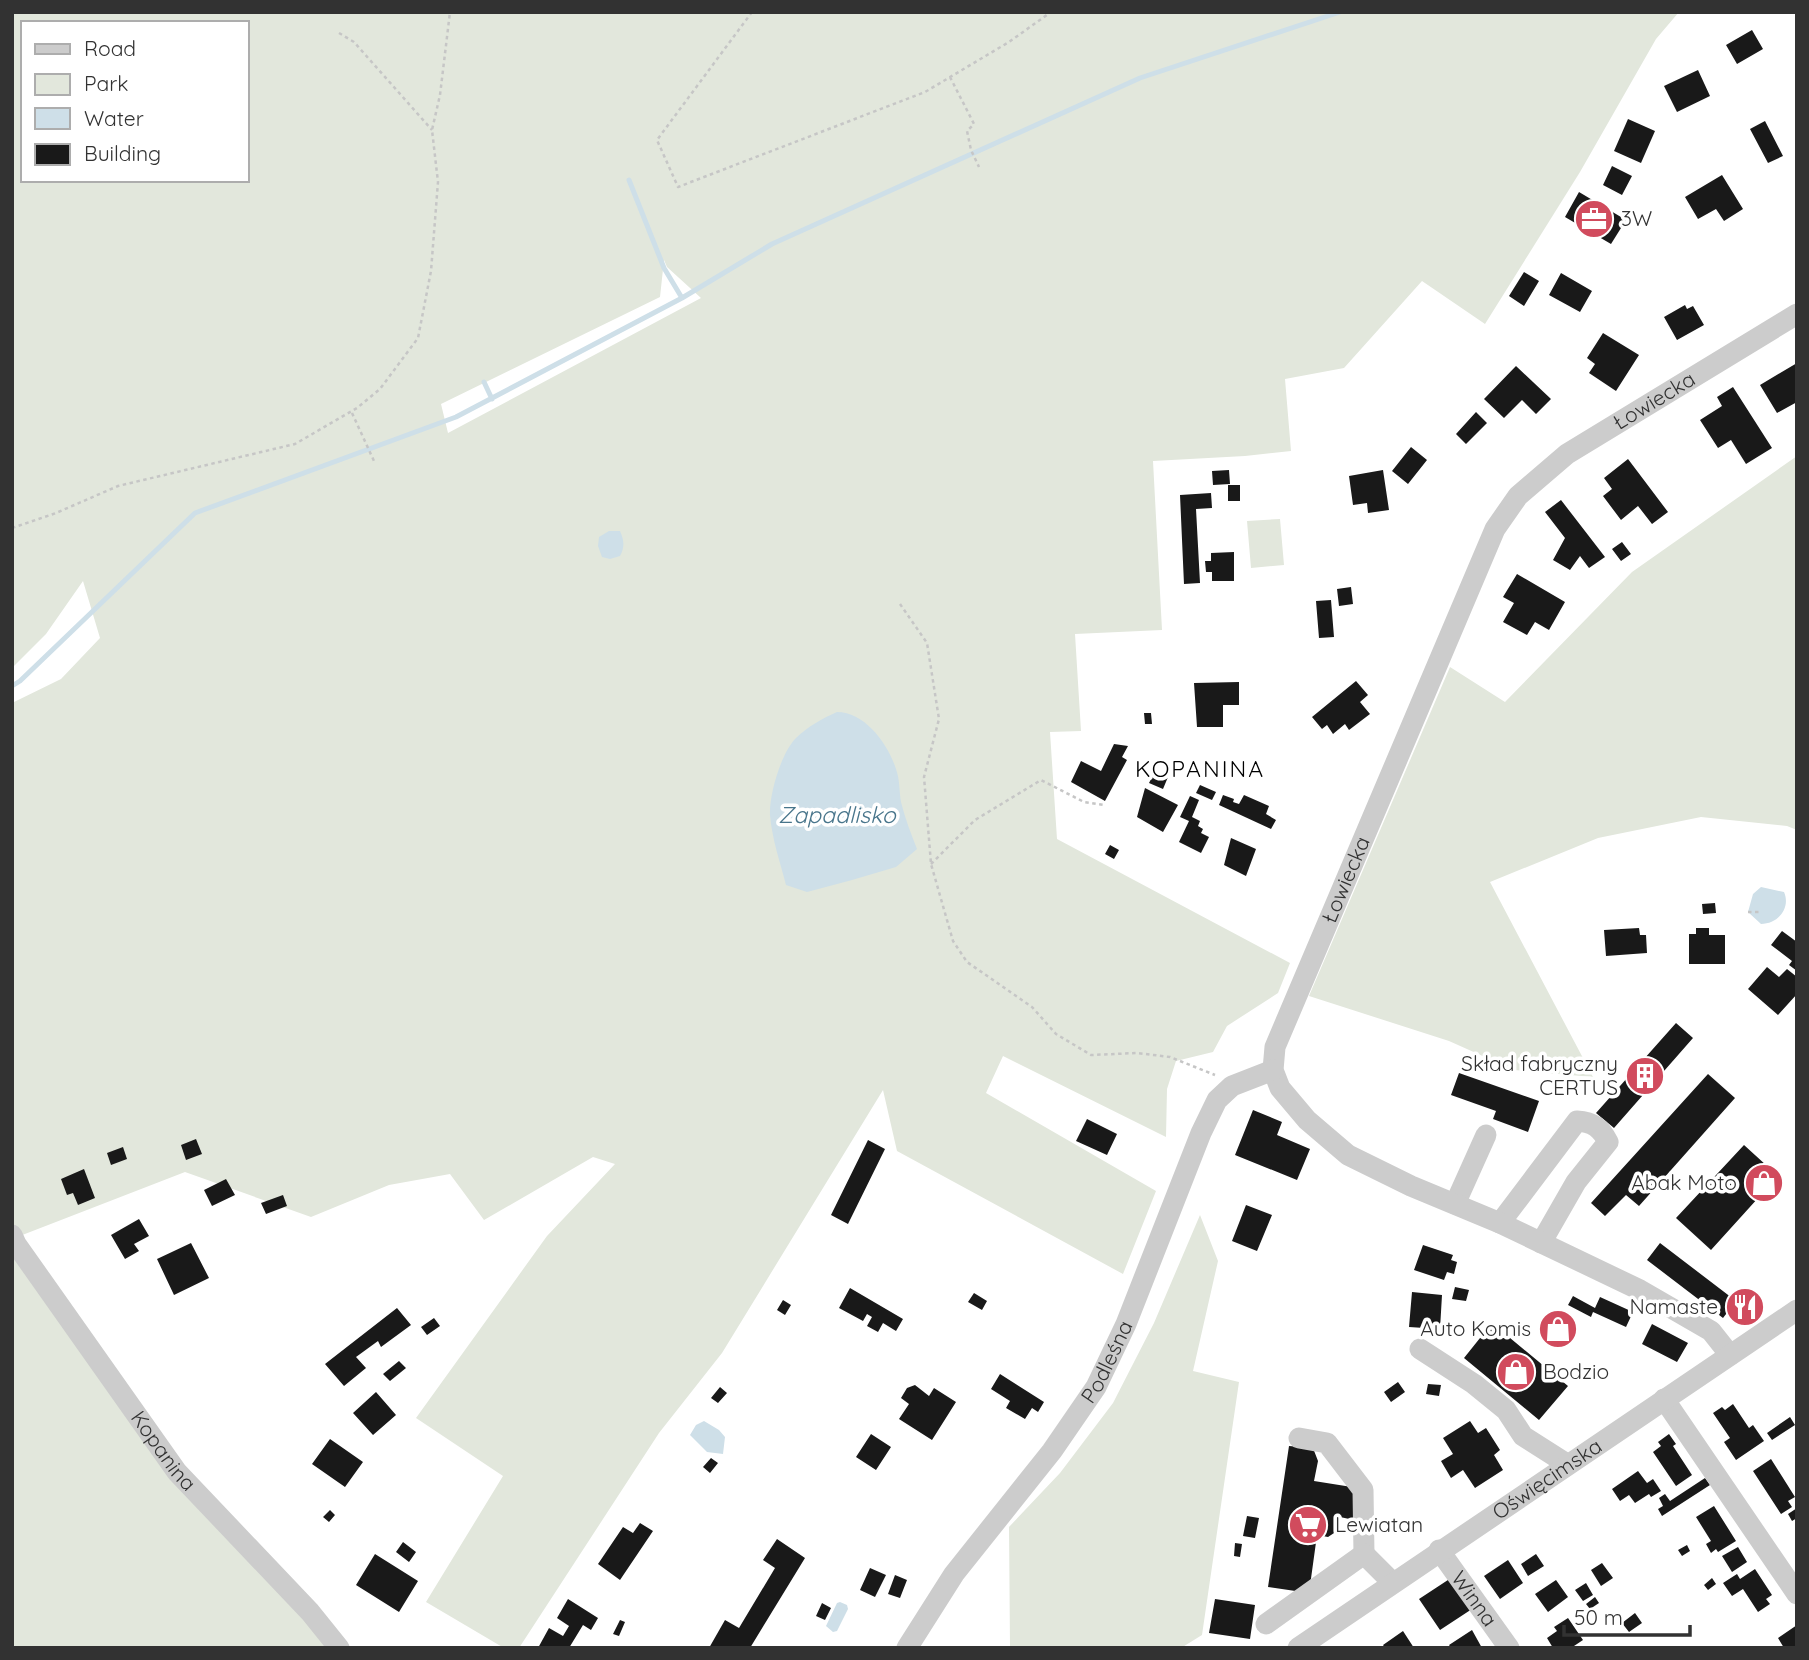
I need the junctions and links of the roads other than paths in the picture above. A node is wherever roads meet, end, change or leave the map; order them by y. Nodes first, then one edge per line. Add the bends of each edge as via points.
1 (1797, 314) edge
2 (1273, 1070) junction
3 (1486, 1135) dead end
4 (1455, 1204) junction
5 (1500, 1223) junction
6 (12, 1234) edge
7 (1541, 1243) junction
8 (1797, 1310) edge
9 (1420, 1349) dead end
10 (1730, 1355) junction
11 (1664, 1399) junction
12 (1299, 1438) dead end
13 (1567, 1464) junction
14 (1439, 1550) junction
15 (1364, 1554) junction
16 (1392, 1582) junction
17 (1797, 1594) edge
18 (1266, 1624) dead end
19 (338, 1648) edge
20 (907, 1648) edge
21 (1298, 1648) edge
22 (1509, 1648) edge

1 - 2 street, Łowiecka via 1567,453 1518,496 1496,529 1347,877 1275,1047
2 - 4 street via 1280,1088 1307,1120 1348,1155
2 - 20 street, Podleśna via 1232,1086 1217,1100 1096,1387 1052,1451 954,1574
3 - 4 street
4 - 5 street
5 - 7 street
5 - 7 street via 1577,1121 1589,1122 1608,1142 1576,1182
6 - 19 street, Kopanina via 177,1472 310,1612
7 - 10 street via 1640,1290 1712,1331
8 - 10 street, Oświęcimska
9 - 13 street via 1474,1384 1506,1410 1523,1436
10 - 11 street, Oświęcimska
11 - 13 street, Oświęcimska
11 - 17 street
12 - 15 street via 1327,1443 1363,1490
13 - 14 street, Oświęcimska
14 - 16 street, Oświęcimska
14 - 22 street, Winna
15 - 16 street
15 - 18 street
16 - 21 street, Oświęcimska

